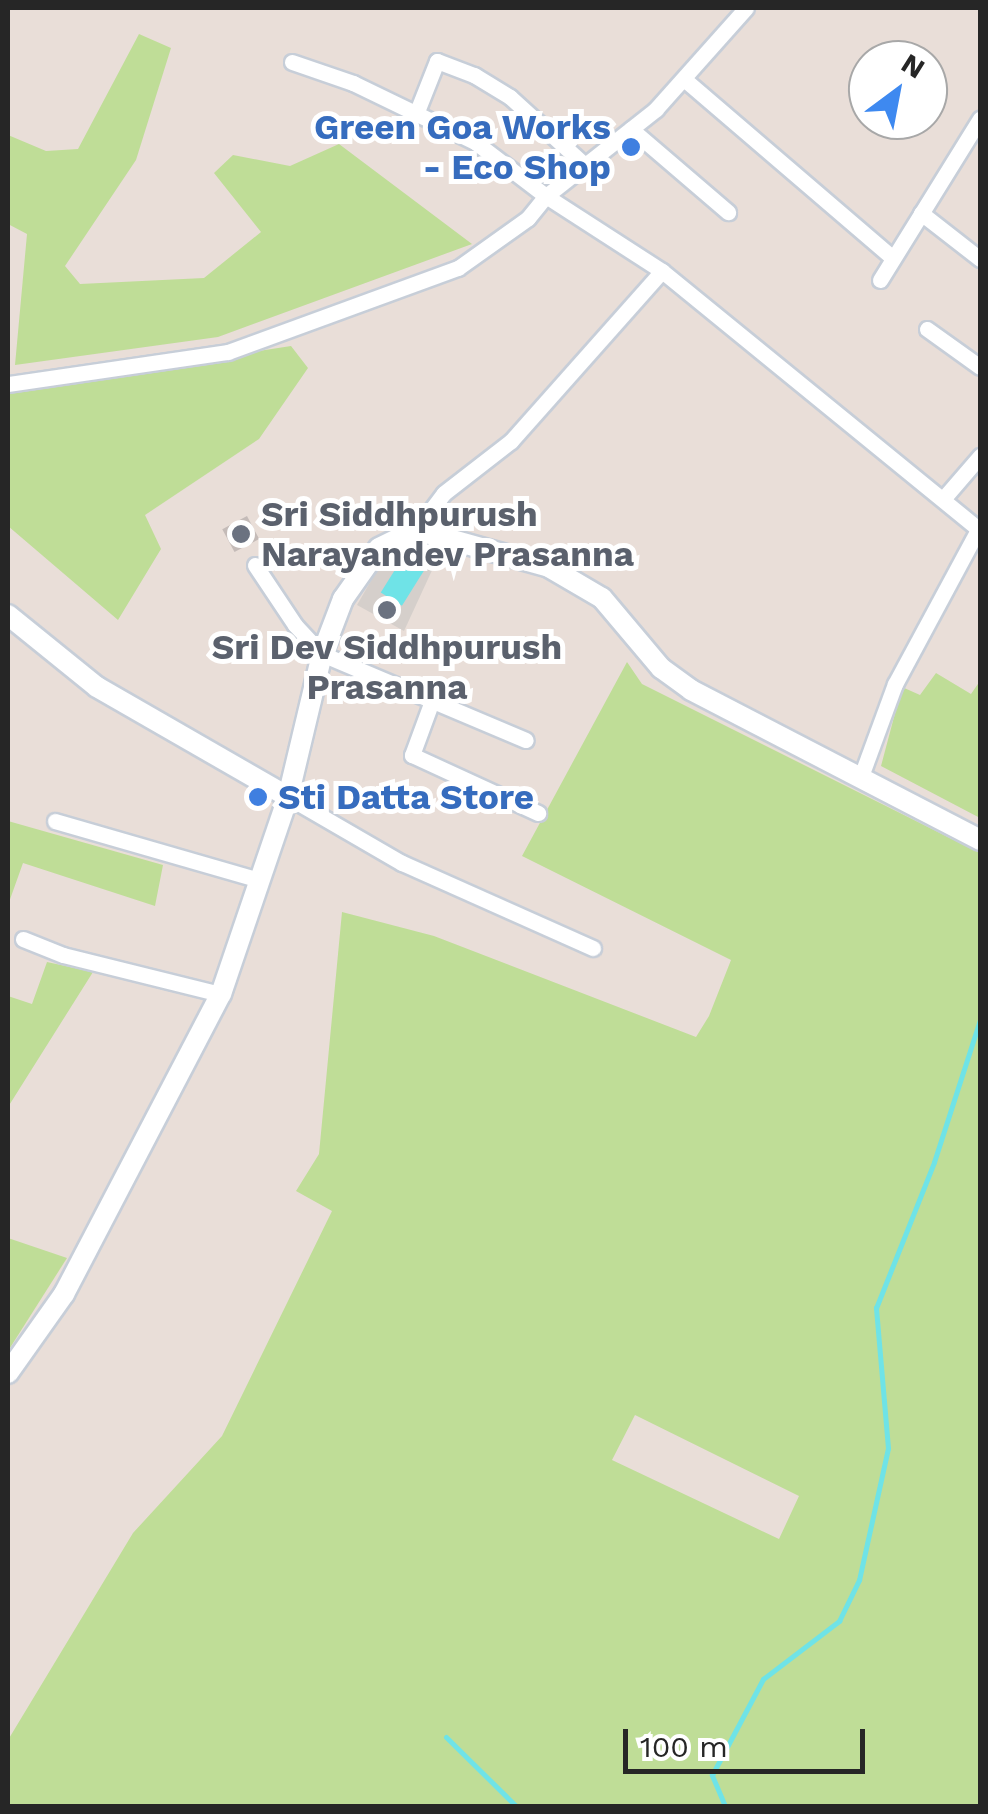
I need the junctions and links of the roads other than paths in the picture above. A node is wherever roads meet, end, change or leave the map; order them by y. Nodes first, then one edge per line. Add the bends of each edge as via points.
1 (746, 8) edge
2 (292, 62) dead end
3 (684, 79) junction
4 (416, 114) junction
5 (980, 119) edge
6 (632, 130) junction
7 (587, 167) junction
8 (546, 196) junction
9 (728, 212) dead end
10 (921, 213) junction
11 (893, 258) junction
12 (980, 259) edge
13 (662, 271) junction
14 (880, 280) dead end
15 (927, 329) dead end
16 (980, 368) edge
17 (8, 384) edge
18 (980, 456) edge
19 (943, 499) junction
20 (980, 529) edge
21 (416, 530) junction
22 (255, 566) dead end
23 (8, 615) edge
24 (322, 654) junction
25 (433, 698) junction
26 (526, 740) dead end
27 (860, 779) junction
28 (288, 797) junction
29 (538, 814) dead end
30 (55, 821) dead end
31 (980, 840) edge
32 (260, 880) junction
33 (23, 939) dead end
34 (593, 948) dead end
35 (221, 994) junction
36 (8, 1374) edge

1 - 3 street
2 - 4 street
3 - 6 street
3 - 11 street
4 - 7 street via 436,61 510,97
4 - 8 street via 475,142
5 - 10 street
6 - 7 street
6 - 9 street
7 - 8 street
8 - 13 street
8 - 17 street via 528,218 458,268 364,305 228,352
10 - 11 street
10 - 12 street
11 - 14 street
13 - 19 street
13 - 21 street via 511,440 444,493
15 - 16 street
18 - 19 street
19 - 20 street
20 - 27 street via 895,684
21 - 24 street via 378,548 343,599
21 - 27 street via 549,567 602,598 661,668 691,690
22 - 24 street
23 - 28 street via 97,686
24 - 25 street
24 - 28 street
25 - 26 street
25 - 29 street via 412,755
27 - 31 street
28 - 32 street
28 - 34 street via 402,864
30 - 32 street
32 - 35 street
33 - 35 street
35 - 36 street via 64,1294

